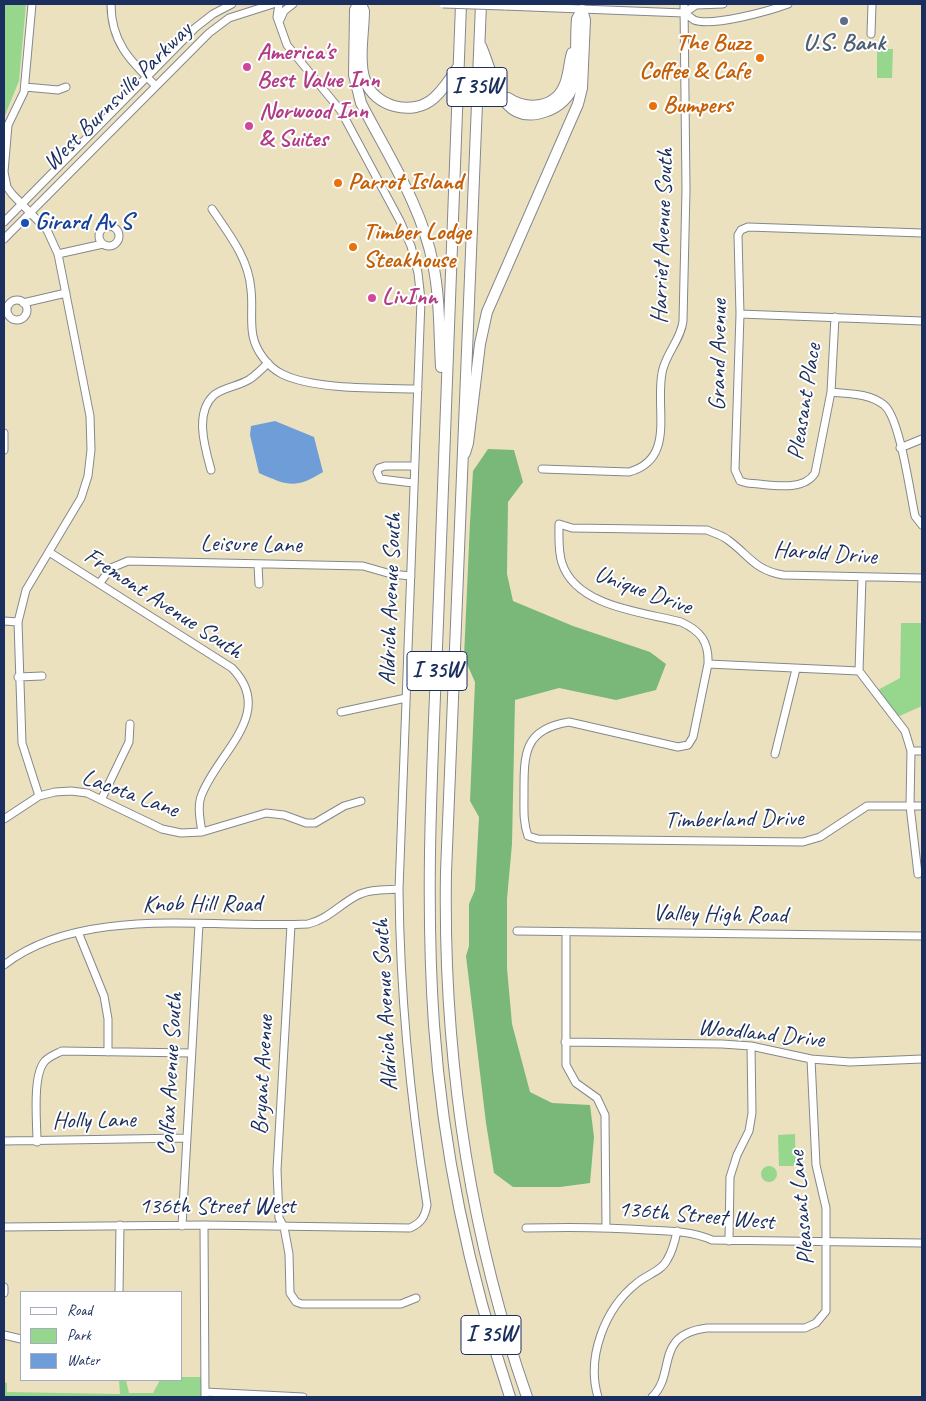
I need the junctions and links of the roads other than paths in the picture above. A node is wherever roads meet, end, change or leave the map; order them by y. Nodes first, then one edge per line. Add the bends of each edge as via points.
1 (32, 4) edge
2 (111, 4) edge
3 (232, 4) edge
4 (273, 4) edge
5 (279, 4) edge
6 (293, 4) edge
7 (359, 4) edge
8 (443, 4) edge
9 (462, 4) edge
10 (481, 4) edge
11 (684, 4) edge
12 (722, 4) edge
13 (788, 4) edge
14 (872, 4) edge
15 (582, 7) edge
16 (684, 13) junction
17 (280, 20) junction
18 (870, 34) dead end
19 (479, 42) junction
20 (458, 67) junction
21 (146, 76) junction
22 (155, 85) junction
23 (25, 87) junction
24 (66, 87) dead end
25 (21, 203) junction
26 (212, 209) dead end
27 (30, 212) junction
28 (4, 222) edge
29 (922, 233) edge
30 (4, 239) edge
31 (103, 244) dead end
32 (58, 254) junction
33 (66, 293) junction
34 (23, 303) dead end
35 (740, 314) junction
36 (835, 317) junction
37 (922, 321) edge
38 (268, 364) junction
39 (418, 389) junction
40 (831, 392) junction
41 (4, 434) edge
42 (922, 439) edge
43 (444, 446) junction
44 (900, 448) junction
45 (4, 450) edge
46 (414, 466) junction
47 (460, 469) junction
48 (542, 469) dead end
49 (211, 470) dead end
50 (740, 481) joint
51 (413, 483) junction
52 (559, 524) joint
53 (922, 525) edge
54 (49, 552) junction
55 (258, 564) junction
56 (411, 576) junction
57 (862, 577) junction
58 (922, 578) edge
59 (99, 584) junction
60 (259, 584) dead end
61 (4, 621) edge
62 (18, 622) junction
63 (708, 664) junction
64 (796, 668) junction
65 (858, 671) junction
66 (42, 676) dead end
67 (18, 677) junction
68 (406, 698) junction
69 (341, 712) dead end
70 (130, 724) dead end
71 (911, 750) junction
72 (922, 751) edge
73 (775, 754) dead end
74 (39, 796) junction
75 (102, 800) junction
76 (361, 801) dead end
77 (910, 806) junction
78 (922, 806) edge
79 (4, 819) edge
80 (202, 832) junction
81 (918, 874) dead end
82 (399, 890) junction
83 (199, 924) junction
84 (291, 925) junction
85 (517, 931) dead end
86 (78, 932) junction
87 (566, 932) junction
88 (922, 936) edge
89 (4, 965) edge
90 (566, 1042) junction
91 (751, 1046) junction
92 (108, 1052) junction
93 (191, 1052) junction
94 (922, 1058) edge
95 (811, 1059) junction
96 (186, 1138) junction
97 (4, 1141) edge
98 (37, 1142) junction
99 (425, 1215) joint
100 (204, 1225) junction
101 (120, 1226) junction
102 (182, 1226) junction
103 (4, 1227) edge
104 (284, 1227) junction
105 (606, 1227) junction
106 (526, 1228) dead end
107 (677, 1231) junction
108 (729, 1241) junction
109 (827, 1242) junction
110 (922, 1243) edge
111 (119, 1291) edge
112 (416, 1298) dead end
113 (4, 1335) edge
114 (20, 1339) edge
115 (597, 1394) edge
116 (205, 1395) edge
117 (303, 1397) edge
118 (510, 1397) edge
119 (527, 1397) edge
120 (605, 1397) edge
121 (652, 1397) edge

1 - 23 street
2 - 21 street via 111,20 118,42
3 - 21 street, West Burnsville Parkway via 203,21
4 - 22 street, West Burnsville Parkway via 244,12 220,24
5 - 17 street, Aldrich Avenue South via 276,12
6 - 17 street via 284,11
7 - 20 highway via 364,11 364,80 376,97 386,104 409,108 422,105 438,94
7 - 43 highway via 355,10 356,90 416,210 433,264
8 - 15 street, bridge
9 - 20 highway, I 35W
10 - 19 highway, I 35W
11 - 16 street, Harriet Avenue South
12 - 16 street via 696,6
13 - 16 street via 715,20 696,20
14 - 18 street
15 - 16 street
15 - 19 highway via 574,44 573,84 557,106 539,114 526,114 508,106 498,92
15 - 47 highway via 585,20 582,88 578,104 487,312 468,443
16 - 48 street, Harriet Avenue South via 684,320 662,373 657,454 643,468 630,472
17 - 39 street, Aldrich Avenue South via 287,45 341,111 411,246 421,300
19 - 47 highway, I 35W
20 - 43 highway, I 35W
21 - 22 street
21 - 25 street, West Burnsville Parkway
22 - 27 street, West Burnsville Parkway
23 - 24 street via 58,90
23 - 25 street via 8,125 4,172 7,187
25 - 27 street
25 - 28 street, West Burnsville Parkway
26 - 38 street via 246,264 251,288 253,336 258,351
27 - 30 street, West Burnsville Parkway
27 - 32 street via 47,230
29 - 35 street, Grand Avenue via 748,227 740,230
31 - 32 street
32 - 33 street
33 - 34 street
33 - 54 street via 90,416 92,450 80,498
35 - 36 street
35 - 50 street, Grand Avenue via 735,470
36 - 37 street
36 - 40 street, Pleasant Place
38 - 39 street via 282,374 337,386
38 - 49 street via 249,380 215,394 206,405 204,446
39 - 46 street, Aldrich Avenue South
40 - 44 street via 868,396 885,406 894,420
40 - 50 street, Pleasant Place via 815,472 810,481 799,485 747,484
41 - 45 street
42 - 44 street
43 - 118 highway, I 35W via 430,885 435,1030 442,1104 458,1203 472,1265
44 - 53 street via 915,516
46 - 51 street, Aldrich Avenue South
46 - 51 street via 385,466 377,472 380,479
47 - 119 highway, I 35W via 446,872 448,1000 458,1104 474,1205 498,1305
51 - 56 street, Aldrich Avenue South
52 - 57 street, Harold Drive via 572,528 707,530 728,539 752,563 770,573
52 - 63 street, Unique Drive via 562,564 582,592 603,602 691,627 708,646
54 - 59 street, Fremont Avenue South
54 - 62 street via 26,590
55 - 56 street, Leisure Lane via 363,566
55 - 59 street, Leisure Lane via 128,561 111,568
55 - 60 street
56 - 68 street, Aldrich Avenue South
57 - 58 street, Harold Drive
57 - 65 street
59 - 80 street, Fremont Avenue South via 232,668 248,691 250,707 246,721 201,795
61 - 62 street
62 - 67 street
63 - 64 street
63 - 77 street, Timberland Drive via 693,737 688,745 678,747 569,722 551,725 537,734 524,758 524,826 528,836 538,839 803,842 820,837 867,806
64 - 65 street
64 - 73 street
65 - 71 street via 905,731
66 - 67 street
67 - 74 street via 22,743
68 - 69 street
68 - 82 street, Aldrich Avenue South
70 - 75 street via 129,742
71 - 72 street
71 - 77 street
74 - 75 street, Lacota Lane via 71,791
74 - 79 street, Lacota Lane
75 - 80 street, Lacota Lane via 162,829 181,833
76 - 80 street, Lacota Lane via 344,806 315,824 266,813
77 - 78 street, Timberland Drive
77 - 81 street
82 - 84 street, Knob Hill Road via 365,893 320,921
82 - 99 street, Aldrich Avenue South via 404,1030 412,1111 427,1205
83 - 84 street, Knob Hill Road
83 - 86 street, Knob Hill Road via 127,924
83 - 93 street, Colfax Avenue South
84 - 104 street, Bryant Avenue via 276,1170 279,1218
85 - 87 street, Valley High Road
86 - 89 street, Knob Hill Road via 43,944
86 - 92 street via 104,996
87 - 88 street, Valley High Road
87 - 90 street
90 - 91 street, Woodland Drive
90 - 105 street via 566,1065 576,1083 597,1098 605,1115
91 - 95 street, Woodland Drive
91 - 108 street via 752,1112 749,1131 730,1177
92 - 93 street
92 - 98 street via 62,1051 44,1062 38,1078
93 - 96 street, Colfax Avenue South
94 - 95 street, Woodland Drive via 850,1062
95 - 109 street, Pleasant Lane via 816,1165 826,1208
96 - 98 street, Holly Lane
96 - 102 street, Colfax Avenue South
97 - 98 street, Holly Lane
99 - 104 street, 136th Street West via 419,1224 410,1228
100 - 102 street, 136th Street West
100 - 104 street, 136th Street West
100 - 116 street
101 - 102 street, 136th Street West
101 - 103 street, 136th Street West
101 - 111 street
104 - 112 street, Bryant Avenue via 290,1254 290,1293 296,1302 401,1304
105 - 106 street, 136th Street West
105 - 107 street, 136th Street West
107 - 108 street, 136th Street West
107 - 115 street via 666,1262 634,1285 609,1317 598,1347 595,1367
108 - 109 street, 136th Street West
109 - 110 street, 136th Street West
109 - 121 street, Pleasant Lane via 827,1307 816,1323 804,1328 707,1328 692,1331 671,1349 663,1380
113 - 114 street
115 - 120 street
116 - 117 street

